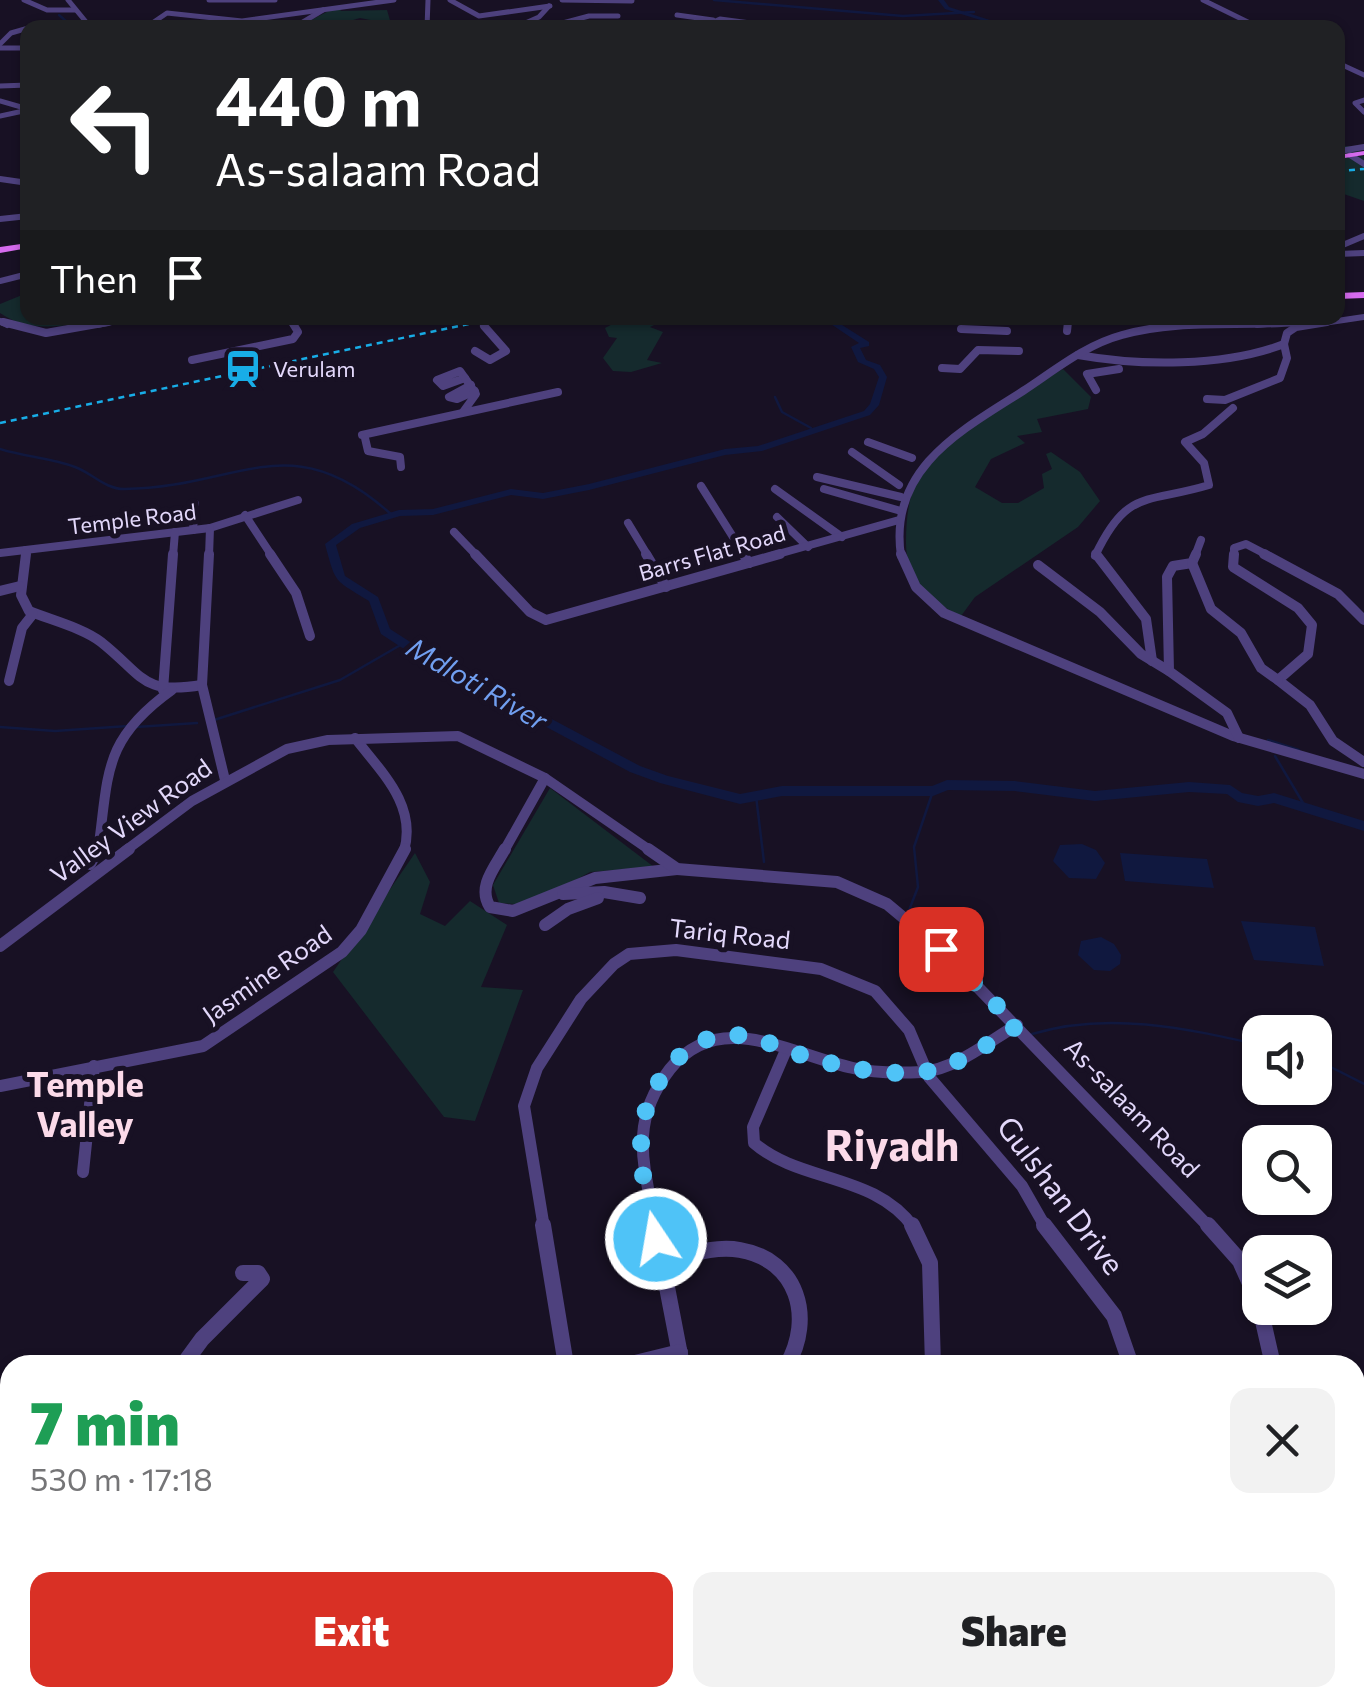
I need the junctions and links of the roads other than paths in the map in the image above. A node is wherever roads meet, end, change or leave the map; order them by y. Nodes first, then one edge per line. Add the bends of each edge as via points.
1 (24, 0) edge
2 (68, 0) edge
3 (209, 0) edge
4 (275, 0) edge
5 (394, 0) edge
6 (450, 0) edge
7 (562, 0) edge
8 (1203, 0) edge
9 (82, 1) edge
10 (632, 1) edge
11 (550, 6) junction
12 (74, 8) junction
13 (320, 8) junction
14 (678, 15) dead end
15 (618, 16) dead end
16 (85, 20) edge
17 (156, 20) edge
18 (231, 20) edge
19 (248, 20) edge
20 (308, 20) edge
21 (535, 20) edge
22 (574, 20) edge
23 (712, 20) edge
24 (1244, 20) edge
25 (20, 31) edge
26 (6, 36) junction
27 (20, 36) edge
28 (0, 46) edge
29 (1364, 100) edge
30 (1364, 112) edge
31 (1364, 150) edge
32 (1348, 152) junction
33 (1345, 153) edge
34 (1364, 164) edge
35 (0, 320) edge
36 (85, 325) edge
37 (294, 325) edge
38 (1068, 325) edge
39 (1216, 325) edge
40 (1315, 325) edge
41 (484, 326) dead end
42 (961, 329) dead end
43 (1008, 331) dead end
44 (1067, 332) dead end
45 (1283, 348) junction
46 (475, 351) dead end
47 (1019, 351) dead end
48 (1078, 355) junction
49 (192, 360) dead end
50 (1140, 361) junction
51 (942, 368) dead end
52 (470, 385) dead end
53 (1096, 390) dead end
54 (558, 392) dead end
55 (1208, 399) dead end
56 (1233, 408) dead end
57 (463, 412) junction
58 (868, 442) dead end
59 (852, 452) dead end
60 (912, 458) dead end
61 (401, 467) dead end
62 (817, 477) dead end
63 (898, 485) dead end
64 (701, 486) dead end
65 (775, 489) dead end
66 (824, 489) dead end
67 (901, 498) dead end
68 (298, 500) dead end
69 (195, 504) dead end
70 (245, 515) junction
71 (900, 516) junction
72 (777, 517) dead end
73 (628, 523) dead end
74 (210, 528) junction
75 (193, 530) junction
76 (175, 532) junction
77 (454, 532) dead end
78 (842, 536) junction
79 (1201, 540) dead end
80 (808, 546) junction
81 (26, 550) junction
82 (0, 554) edge
83 (749, 563) junction
84 (1192, 563) junction
85 (1038, 565) dead end
86 (20, 586) junction
87 (666, 587) junction
88 (0, 591) edge
89 (33, 614) junction
90 (1364, 620) edge
91 (310, 636) dead end
92 (1152, 660) junction
93 (1169, 671) junction
94 (1278, 680) junction
95 (10, 681) dead end
96 (202, 684) junction
97 (168, 690) junction
98 (355, 738) junction
99 (1239, 738) junction
100 (1364, 762) edge
101 (1364, 774) edge
102 (545, 778) junction
103 (225, 780) junction
104 (90, 864) dead end
105 (677, 869) junction
106 (554, 894) junction
107 (612, 894) junction
108 (640, 898) dead end
109 (545, 925) dead end
110 (0, 946) edge
111 (1017, 1026) junction
112 (786, 1050) junction
113 (94, 1066) junction
114 (924, 1072) junction
115 (0, 1086) edge
116 (84, 1172) dead end
117 (662, 1262) junction
118 (1242, 1267) edge
119 (243, 1272) dead end
120 (1264, 1325) edge
121 (190, 1355) edge
122 (564, 1355) edge
123 (680, 1355) edge
124 (793, 1355) edge
125 (932, 1355) edge
126 (1129, 1355) edge
127 (1271, 1355) edge

1 - 12 street via 47,10
2 - 12 street
3 - 4 street
5 - 13 street
6 - 11 street via 479,16
7 - 10 street
7 - 11 street
8 - 24 street
9 - 12 street
11 - 21 street
12 - 16 street
13 - 19 street
13 - 20 street via 324,12
14 - 23 street
15 - 22 street
17 - 18 street via 164,14
25 - 26 street
26 - 27 street
26 - 28 street
29 - 30 street via 1355,104
31 - 32 main road
32 - 33 main road
32 - 34 street
35 - 36 street via 32,333
37 - 49 street via 298,332 281,343
38 - 44 street
39 - 48 street via 1140,330
40 - 45 street via 1287,333
41 - 46 street via 506,352 490,360
42 - 43 street
45 - 50 street
45 - 55 street via 1280,378 1224,400
47 - 51 street via 979,350 960,369
48 - 50 street
48 - 71 street via 936,447 908,484
50 - 53 street via 1087,374
52 - 57 street
54 - 57 street
56 - 92 street via 1184,442 1204,464 1209,485 1137,497 1116,515 1095,556 1146,619
57 - 61 street via 363,437 368,451 400,457
58 - 60 street
59 - 63 street
62 - 67 street
64 - 83 street
65 - 78 street
66 - 71 street
68 - 70 street, Temple Road
69 - 75 street
70 - 74 street, Temple Road
70 - 91 street via 296,593
71 - 78 street, Barrs Flat Road
71 - 99 street via 904,572 944,613
72 - 80 street
73 - 87 street
74 - 75 street, Temple Road
74 - 96 street
75 - 76 street, Temple Road
76 - 81 street, Temple Road
76 - 97 street
77 - 87 street, Barrs Flat Road via 535,616 551,619
78 - 80 street, Barrs Flat Road
79 - 84 street
80 - 83 street, Barrs Flat Road
81 - 82 street, Temple Road
81 - 86 street
83 - 87 street, Barrs Flat Road
84 - 93 street via 1168,573
84 - 94 street via 1210,609 1242,632 1261,668
85 - 92 street
86 - 88 street
86 - 89 street
89 - 95 street via 22,628
89 - 97 street via 79,628 119,656 134,678
90 - 94 street via 1338,594 1246,544 1234,548 1232,567 1298,608 1312,625 1308,654
92 - 93 street
93 - 99 street via 1227,713
94 - 100 street via 1310,705 1333,741
96 - 97 street
96 - 103 street
97 - 104 street via 129,727 110,758 97,855
98 - 102 street, Valley View Road via 458,736
98 - 103 street, Valley View Road via 300,744
98 - 113 street, Jasmine Road via 402,799 410,831 402,860 352,941 314,974 203,1046
99 - 101 street
102 - 105 street, Valley View Road
102 - 106 street, As-salaam Road via 484,892 501,912
103 - 110 street, Valley View Road
105 - 106 street, As-salaam Road via 606,876
105 - 111 street, As-salaam Road via 818,879 869,894 941,949
106 - 107 street
107 - 108 street
107 - 109 street via 568,908
111 - 114 street via 952,1064
111 - 118 street, As-salaam Road
112 - 114 street via 856,1069
112 - 117 street via 744,1036 708,1038 680,1057 649,1096 641,1156
112 - 125 street via 753,1127 754,1143 769,1156 868,1190 912,1223 930,1261
113 - 115 street, Jasmine Road
113 - 116 street
114 - 122 street, Tariq Road via 919,1047 896,1011 841,972 665,948 631,953 609,967 544,1054 524,1106
114 - 126 street, Gulshan Drive via 1008,1169 1048,1234 1106,1301
117 - 123 street
117 - 124 street via 730,1249 776,1265 802,1303
119 - 121 street via 262,1280
120 - 127 street, As-salaam Road

